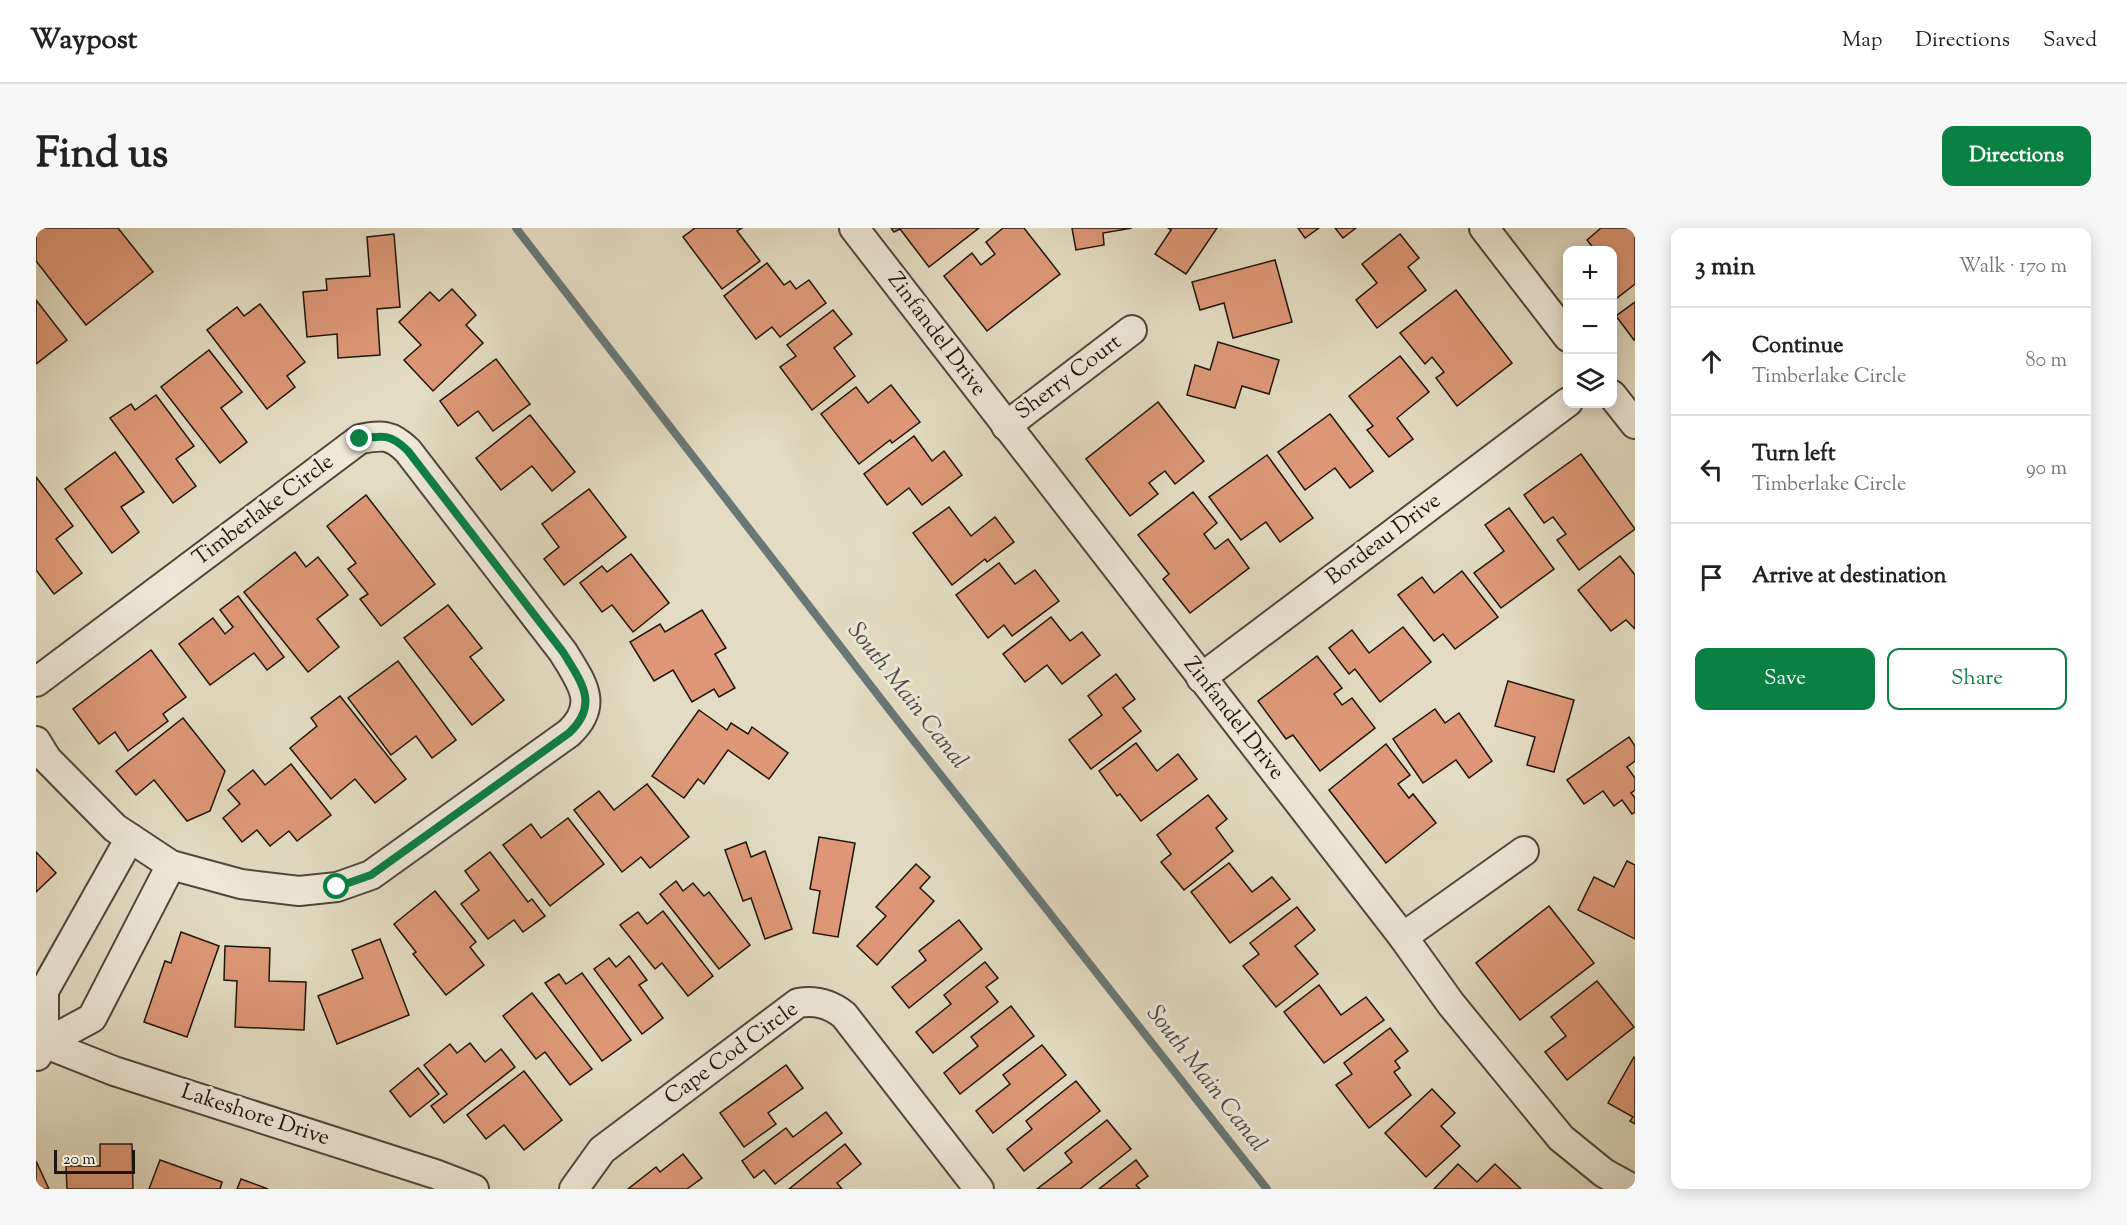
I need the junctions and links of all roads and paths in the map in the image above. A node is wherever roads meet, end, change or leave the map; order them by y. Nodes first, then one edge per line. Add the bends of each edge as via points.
1 (854, 228) edge
2 (1484, 228) edge
3 (1132, 330) dead end
4 (1563, 331) edge
5 (1617, 401) edge
6 (1563, 406) edge
7 (1635, 424) edge
8 (1006, 426) junction
9 (1201, 678) junction
10 (36, 682) edge
11 (36, 741) edge
12 (129, 838) junction
13 (1524, 851) dead end
14 (171, 865) junction
15 (1402, 938) junction
16 (39, 1047) edge
17 (474, 1189) edge
18 (574, 1189) edge
19 (979, 1189) edge
20 (1633, 1189) edge

1 - 8 street, Zinfandel Drive
2 - 4 street
3 - 8 street, Sherry Court
5 - 7 street
6 - 9 street, Bordeau Drive
8 - 9 street, Zinfandel Drive
9 - 15 street, Zinfandel Drive
10 - 14 street, Timberlake Circle via 360,439 383,435 397,440 408,451 563,652 580,680 586,696 581,722 371,875 337,887 299,891 241,884
11 - 12 street, Timberlake Circle via 47,759
12 - 14 street, Timberlake Circle
12 - 16 street via 44,991
13 - 15 street
14 - 16 street via 92,1018
15 - 20 street, Zinfandel Drive via 1562,1138 1604,1173
16 - 17 street, Lakeshore Drive
18 - 19 street, Cape Cod Circle via 602,1150 798,1003 810,1001 831,1005 844,1016

